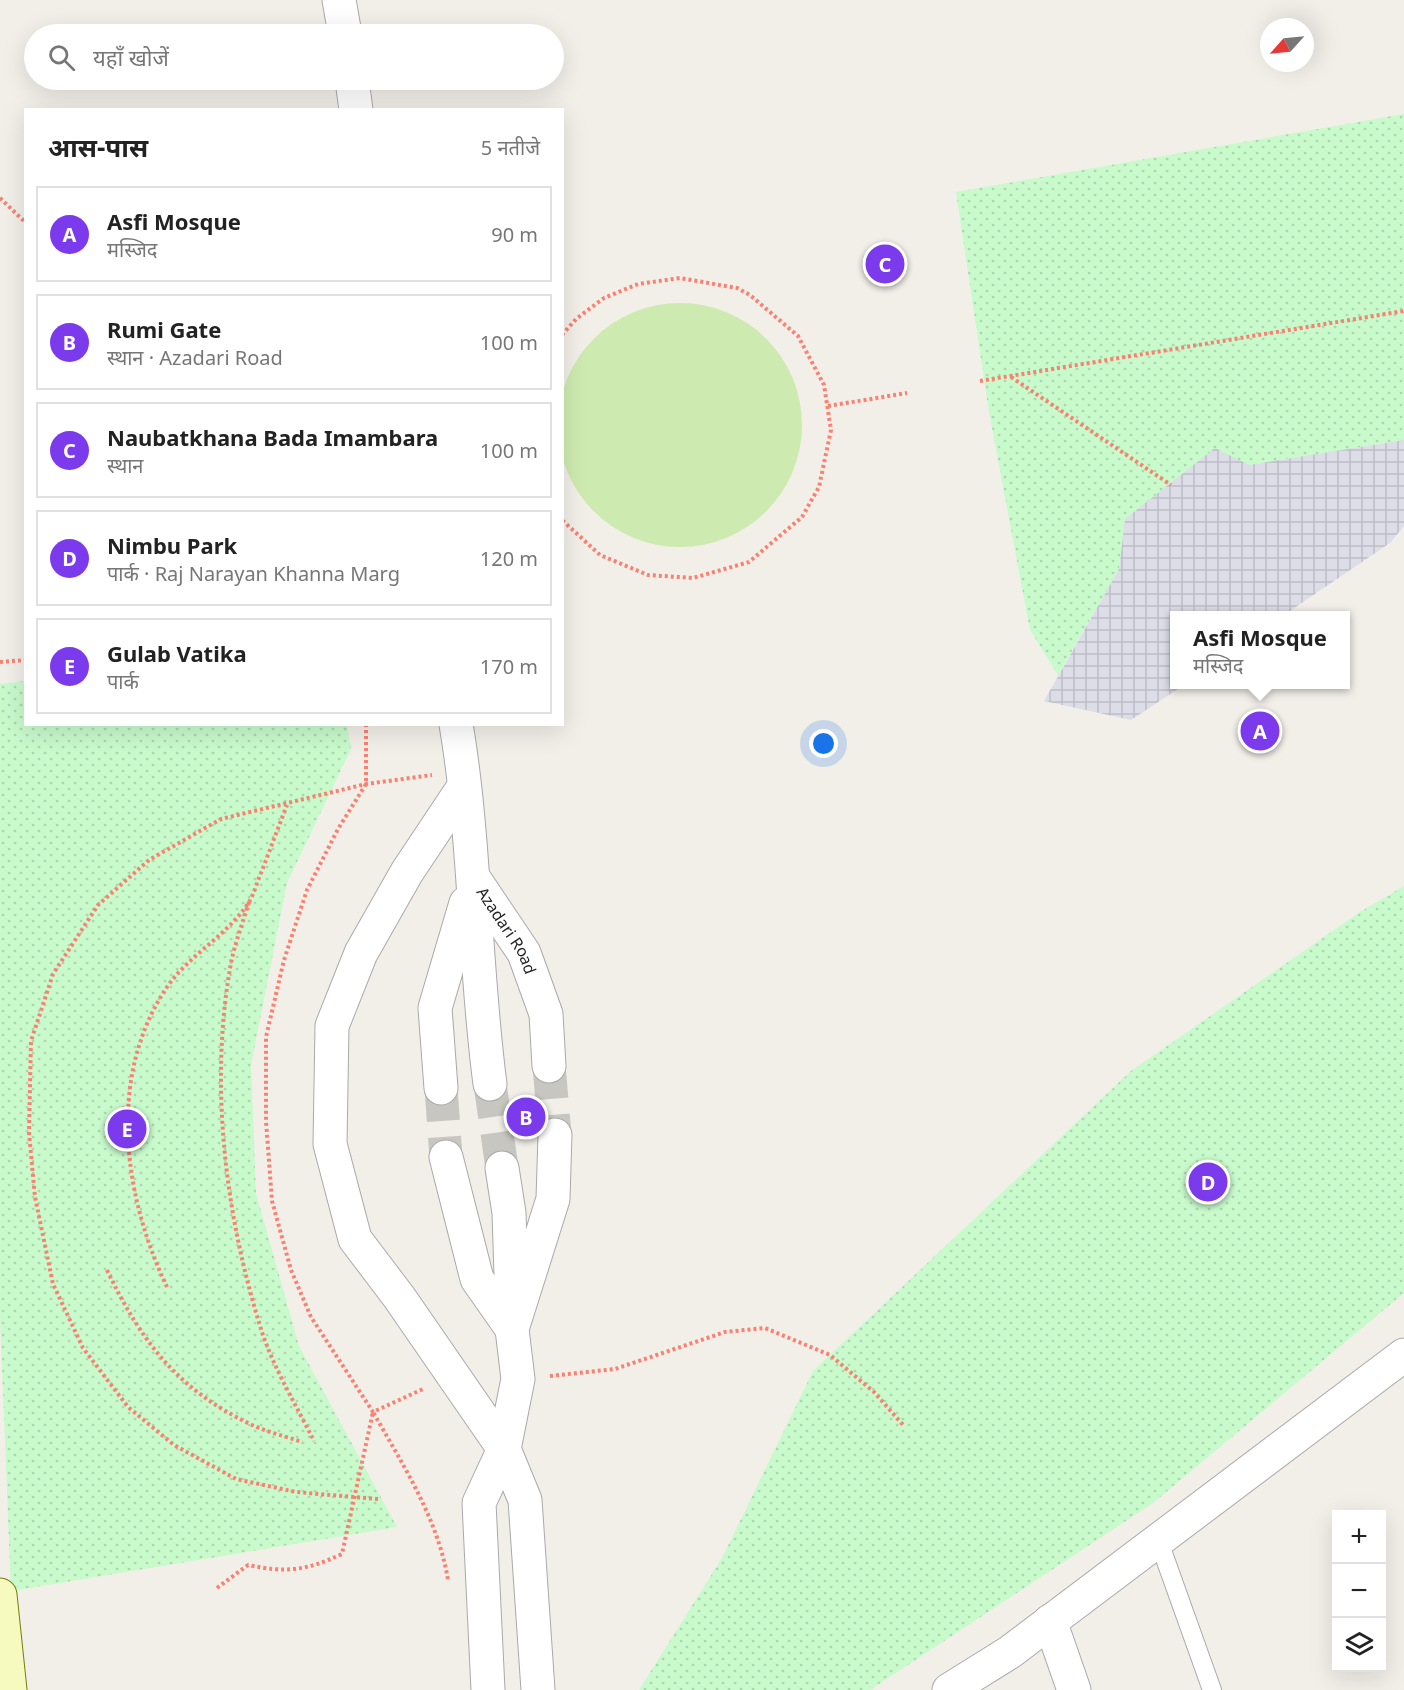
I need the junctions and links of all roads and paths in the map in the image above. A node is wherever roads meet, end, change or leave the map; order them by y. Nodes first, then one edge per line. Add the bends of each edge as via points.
1 (339, 0) edge
2 (343, 24) edge
3 (353, 90) edge
4 (356, 108) edge
5 (0, 198) edge
6 (24, 221) edge
7 (1404, 311) edge
8 (564, 333) edge
9 (1011, 376) junction
10 (980, 381) dead end
11 (907, 393) dead end
12 (828, 406) junction
13 (1171, 485) dead end
14 (564, 522) edge
15 (24, 660) edge
16 (0, 662) edge
17 (456, 726) edge
18 (463, 779) junction
19 (288, 804) junction
20 (474, 878) junction
21 (249, 902) junction
22 (549, 1066) tunnel mouth
23 (490, 1084) tunnel mouth
24 (441, 1088) tunnel mouth
25 (555, 1136) tunnel mouth
26 (446, 1157) tunnel mouth
27 (502, 1168) tunnel mouth
28 (107, 1270) dead end
29 (167, 1287) dead end
30 (512, 1329) junction
31 (1399, 1361) edge
32 (518, 1379) junction
33 (904, 1426) dead end
34 (314, 1441) dead end
35 (302, 1442) dead end
36 (504, 1449) junction
37 (378, 1499) dead end
38 (1158, 1539) junction
39 (444, 1556) dead end
40 (217, 1588) dead end
41 (0, 1595) edge
42 (1050, 1621) junction
43 (10, 1690) edge
44 (488, 1690) edge
45 (538, 1690) edge
46 (948, 1690) edge
47 (1074, 1690) edge
48 (1212, 1690) edge

1 - 2 street
3 - 4 street
5 - 6 path
7 - 9 path
8 - 12 path via 604,298 638,284 680,278 737,288 798,336 824,385
9 - 10 path
9 - 13 path
11 - 12 path
12 - 14 path via 831,430 819,487 802,517 749,562 693,578 648,575 600,555
15 - 16 path
17 - 18 street, Azadari Road
18 - 19 path via 366,784
18 - 20 street, Azadari Road
18 - 36 street via 361,954 332,1026 330,1144 355,1239
19 - 21 path
19 - 37 path via 221,819 149,860 99,904 53,974 31,1041 29,1133 35,1197 53,1284 83,1348 128,1407 174,1445 236,1479 296,1492
20 - 22 street, Azadari Road via 524,953 546,1014
20 - 23 street via 481,1021
20 - 24 street via 435,1008
21 - 29 path via 167,988 142,1036 132,1074 127,1118 137,1208 150,1251
21 - 34 path via 231,963 221,1061 225,1151 238,1239 262,1331
25 - 30 street via 553,1199
26 - 30 street via 477,1279
27 - 30 street via 509,1213
28 - 35 path via 146,1342 178,1377 251,1425
30 - 32 street
31 - 38 street
32 - 33 path via 615,1370 724,1332 765,1328 830,1355 874,1392
32 - 36 street
36 - 44 street via 479,1503
36 - 45 street via 525,1500
38 - 42 street
38 - 48 lane
39 - 40 path via 420,1497 373,1412 342,1554 313,1567 279,1571 248,1564
41 - 43 main road
42 - 46 street via 1010,1652
42 - 47 street

